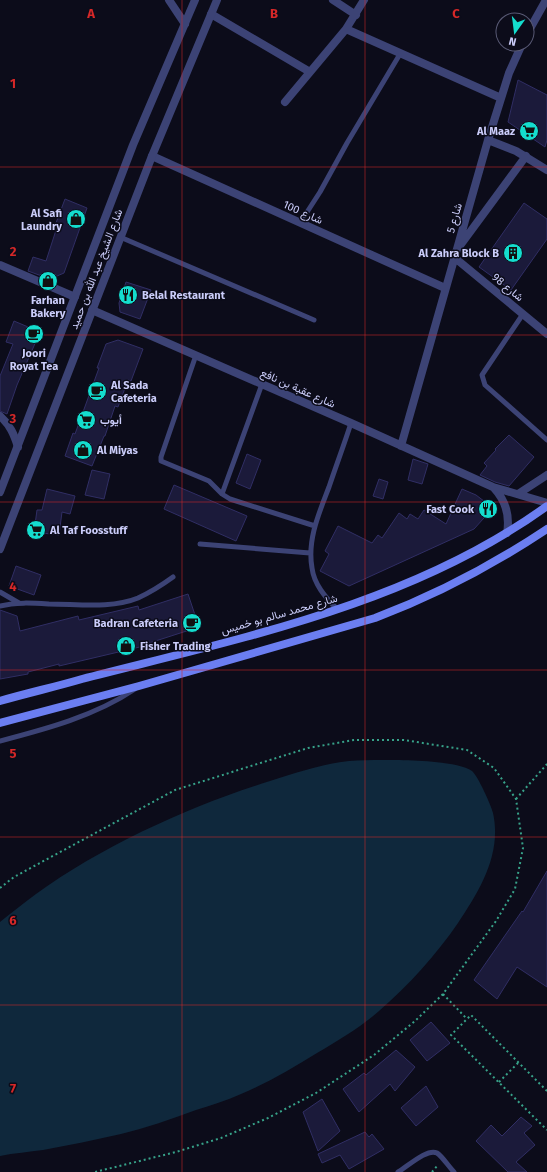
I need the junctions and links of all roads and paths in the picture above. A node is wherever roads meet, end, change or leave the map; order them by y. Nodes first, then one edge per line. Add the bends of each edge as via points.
1 (169, 0) edge
2 (195, 0) edge
3 (217, 0) edge
4 (333, 0) edge
5 (364, 0) edge
6 (546, 0) edge
7 (211, 14) junction
8 (356, 15) junction
9 (535, 20) edge
10 (185, 24) junction
11 (346, 29) junction
12 (518, 52) edge
13 (400, 54) junction
14 (310, 72) junction
15 (501, 98) junction
16 (285, 102) dead end
17 (488, 140) junction
18 (152, 156) junction
19 (526, 156) junction
20 (547, 170) edge
21 (300, 223) junction
22 (120, 237) junction
23 (456, 254) junction
24 (0, 265) edge
25 (446, 288) junction
26 (75, 297) junction
27 (92, 310) junction
28 (523, 314) junction
29 (314, 320) dead end
30 (547, 334) edge
31 (196, 355) junction
32 (262, 384) junction
33 (0, 416) edge
34 (351, 423) junction
35 (547, 440) edge
36 (401, 446) junction
37 (18, 447) junction
38 (547, 475) edge
39 (493, 487) junction
40 (0, 492) edge
41 (222, 494) junction
42 (518, 494) junction
43 (547, 503) edge
44 (547, 506) edge
45 (315, 526) junction
46 (547, 529) edge
47 (507, 533) junction
48 (200, 544) dead end
49 (0, 549) edge
50 (310, 553) junction
51 (173, 578) dead end
52 (0, 592) edge
53 (20, 603) junction
54 (0, 606) edge
55 (337, 609) junction
56 (139, 686) junction
57 (2, 700) edge
58 (0, 722) edge
59 (0, 741) edge
60 (547, 764) edge
61 (516, 799) junction
62 (0, 888) edge
63 (444, 994) junction
64 (467, 1019) junction
65 (518, 1063) junction
66 (499, 1082) junction
67 (547, 1091) edge
68 (547, 1130) edge
69 (407, 1170) edge
70 (96, 1172) edge
71 (398, 1172) edge
72 (454, 1172) edge

1 - 10 street
2 - 10 street, شارع الشيخ عبد الله بن حميد
3 - 7 street, شارع الشيخ عبد الله بن حميد
4 - 8 street
5 - 8 street
6 - 9 street
7 - 14 street
7 - 18 street, شارع الشيخ عبد الله بن حميد
8 - 11 street
10 - 26 street, شارع الشيخ عبد الله بن حميد via 133,145
11 - 13 street
11 - 14 street
12 - 15 street, شارع 5
13 - 15 street
13 - 21 lane
14 - 16 street
15 - 17 street, شارع 5
17 - 19 street
17 - 23 street, شارع 5
18 - 21 street, شارع 100
18 - 22 street, شارع الشيخ عبد الله بن حميد
19 - 20 street
19 - 23 street
21 - 25 street, شارع 100
22 - 27 street, شارع الشيخ عبد الله بن حميد
22 - 29 lane
23 - 25 street, شارع 5
23 - 28 street, شارع 98
24 - 26 street
25 - 36 street, شارع 5
26 - 37 street, شارع الشيخ عبد الله بن حميد
27 - 31 street, شارع عقبة بن نافع
27 - 49 street, شارع الشيخ عبد الله بن حميد
28 - 30 street, شارع 98
28 - 35 lane via 482,375 484,385
31 - 32 street, شارع عقبة بن نافع
31 - 41 lane via 160,460 209,481
32 - 34 street, شارع عقبة بن نافع
32 - 41 lane
33 - 37 street via 8,423
34 - 36 street, شارع عقبة بن نافع
34 - 45 lane
36 - 39 street, شارع عقبة بن نافع
37 - 40 street, شارع الشيخ عبد الله بن حميد
38 - 42 street
39 - 42 street, شارع عقبة بن نافع
39 - 47 street via 507,508
41 - 45 lane via 235,501
42 - 43 street, شارع عقبة بن نافع
44 - 47 main road, شارع محمد سالم بو خميس
45 - 50 lane
46 - 56 main road via 498,560 389,613
47 - 55 main road, شارع محمد سالم بو خميس via 396,588
48 - 50 lane
50 - 55 lane via 317,584
51 - 53 lane via 156,590 116,604
52 - 53 lane
53 - 54 lane
55 - 57 main road, شارع محمد سالم بو خميس via 292,624
56 - 58 main road
56 - 59 lane via 90,713
60 - 61 path
61 - 62 path via 494,768 467,750 404,740 354,740 308,748 175,790 14,877
61 - 63 path via 524,848 515,889 496,921
63 - 64 path
63 - 70 path via 374,1055 316,1093 268,1118 221,1138
64 - 65 path via 471,1015
64 - 66 path via 451,1035
65 - 66 path
65 - 67 path
66 - 68 path
69 - 71 lane
69 - 72 lane via 424,1155 434,1152

